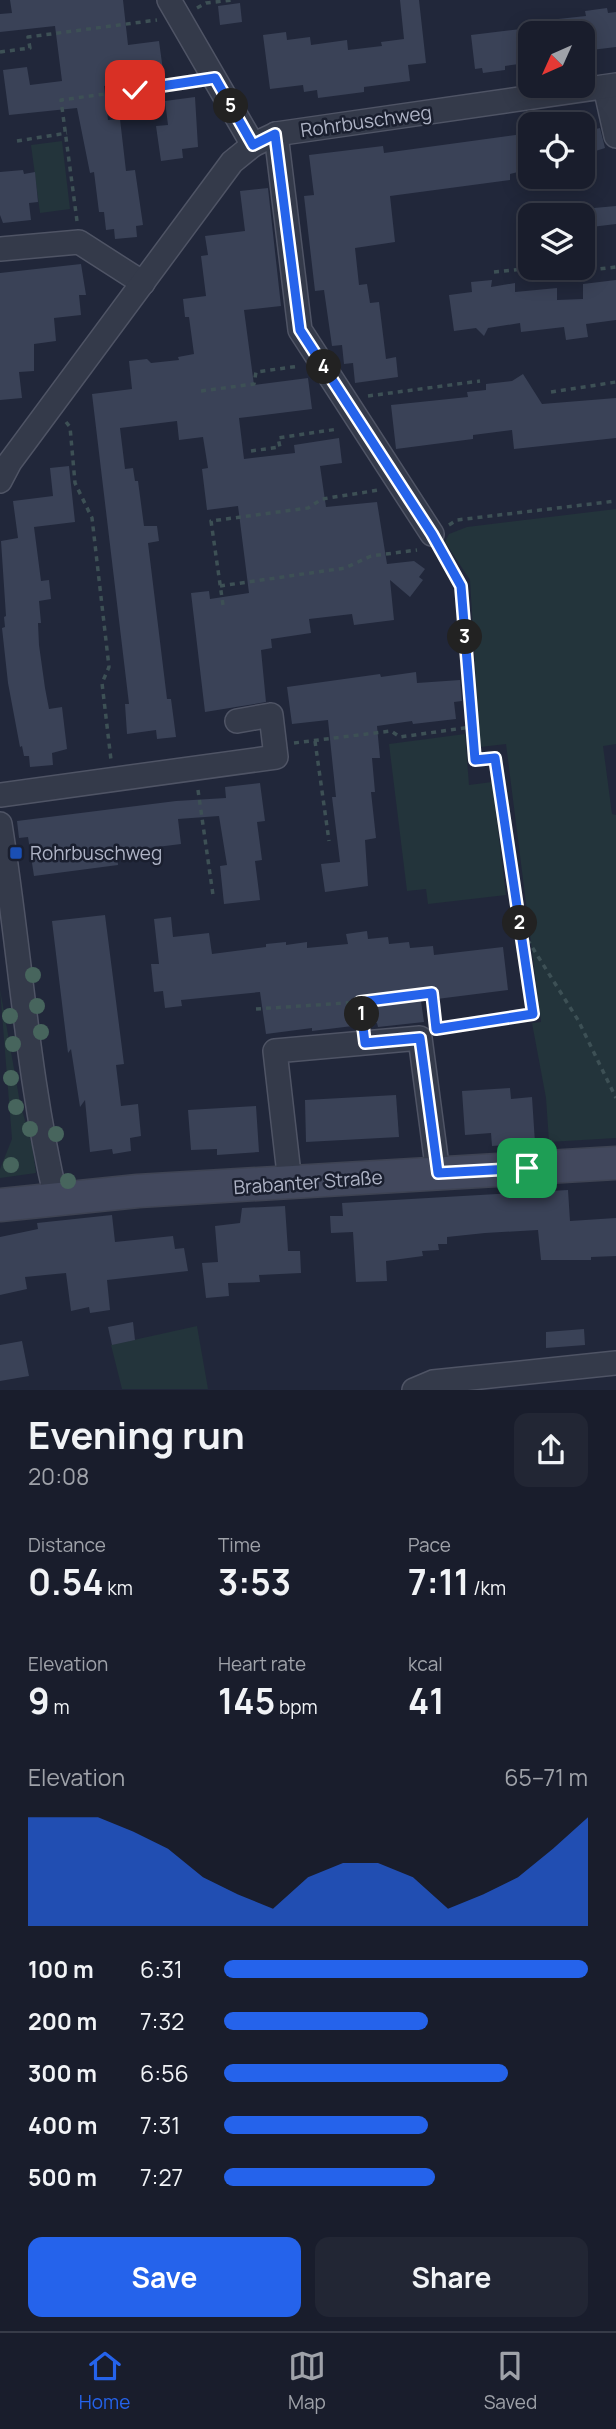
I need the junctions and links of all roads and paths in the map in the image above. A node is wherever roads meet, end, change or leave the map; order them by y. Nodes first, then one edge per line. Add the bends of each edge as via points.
1 (232, 0) edge
2 (174, 8) edge
3 (0, 52) edge
4 (215, 78) junction
5 (610, 86) edge
6 (67, 133) junction
7 (275, 134) junction
8 (616, 136) edge
9 (17, 141) dead end
10 (253, 145) junction
11 (79, 242) junction
12 (0, 250) edge
13 (616, 267) edge
14 (595, 269) edge
15 (518, 270) edge
16 (494, 272) dead end
17 (143, 284) junction
18 (321, 362) junction
19 (481, 381) dead end
20 (616, 382) edge
21 (201, 391) dead end
22 (551, 392) dead end
23 (346, 398) junction
24 (54, 402) junction
25 (362, 425) junction
26 (251, 451) dead end
27 (0, 481) edge
28 (400, 486) junction
29 (616, 501) edge
30 (436, 541) junction
31 (220, 586) junction
32 (223, 605) dead end
33 (237, 721) dead end
34 (471, 727) junction
35 (315, 741) junction
36 (274, 745) junction
37 (195, 769) junction
38 (114, 780) junction
39 (0, 794) edge
40 (0, 824) edge
41 (329, 841) dead end
42 (3, 864) edge
43 (213, 895) dead end
44 (521, 929) junction
45 (360, 1002) junction
46 (256, 1009) dead end
47 (365, 1043) junction
48 (616, 1098) edge
49 (616, 1163) edge
50 (438, 1173) junction
51 (290, 1183) junction
52 (56, 1198) junction
53 (0, 1205) edge
54 (616, 1363) edge
55 (414, 1390) edge

1 - 2 path
2 - 3 path via 28,37 30,48
2 - 4 street
4 - 6 path via 61,100
4 - 10 street
5 - 7 street, Rohrbuschweg
5 - 8 street
6 - 9 path
6 - 11 path
7 - 10 street, Rohrbuschweg
7 - 18 street via 300,330
10 - 17 street, Rohrbuschweg via 232,162
11 - 12 street
11 - 17 street
13 - 14 path
15 - 16 path
17 - 24 street, Rohrbuschweg
18 - 21 path via 256,372 254,384
18 - 23 street
19 - 23 path
20 - 22 path
23 - 25 street
24 - 27 street, Rohrbuschweg
24 - 38 path via 70,427 75,483 92,518 109,667 102,683
25 - 26 path via 278,438 280,447
25 - 28 street
28 - 30 street
28 - 31 path via 322,499 307,508 211,521
29 - 30 path via 457,520
30 - 31 path via 371,556 345,568
30 - 34 path via 461,586
31 - 32 path
33 - 36 street via 271,715
34 - 35 path via 400,737 391,731
34 - 44 path via 475,760 495,758
35 - 36 path
35 - 41 path
36 - 37 street via 276,757
37 - 38 street
37 - 43 path
38 - 39 street
40 - 42 street
42 - 52 street via 39,1119
44 - 45 path via 533,1014 436,1029 432,993
44 - 48 path via 578,1020
45 - 46 path
45 - 47 path
47 - 50 street via 420,1038
47 - 51 street via 275,1051
49 - 50 main road, Brabanter Straße
50 - 51 main road, Brabanter Straße
51 - 52 main road, Brabanter Straße
52 - 53 main road, Brabanter Straße
54 - 55 street via 433,1382

